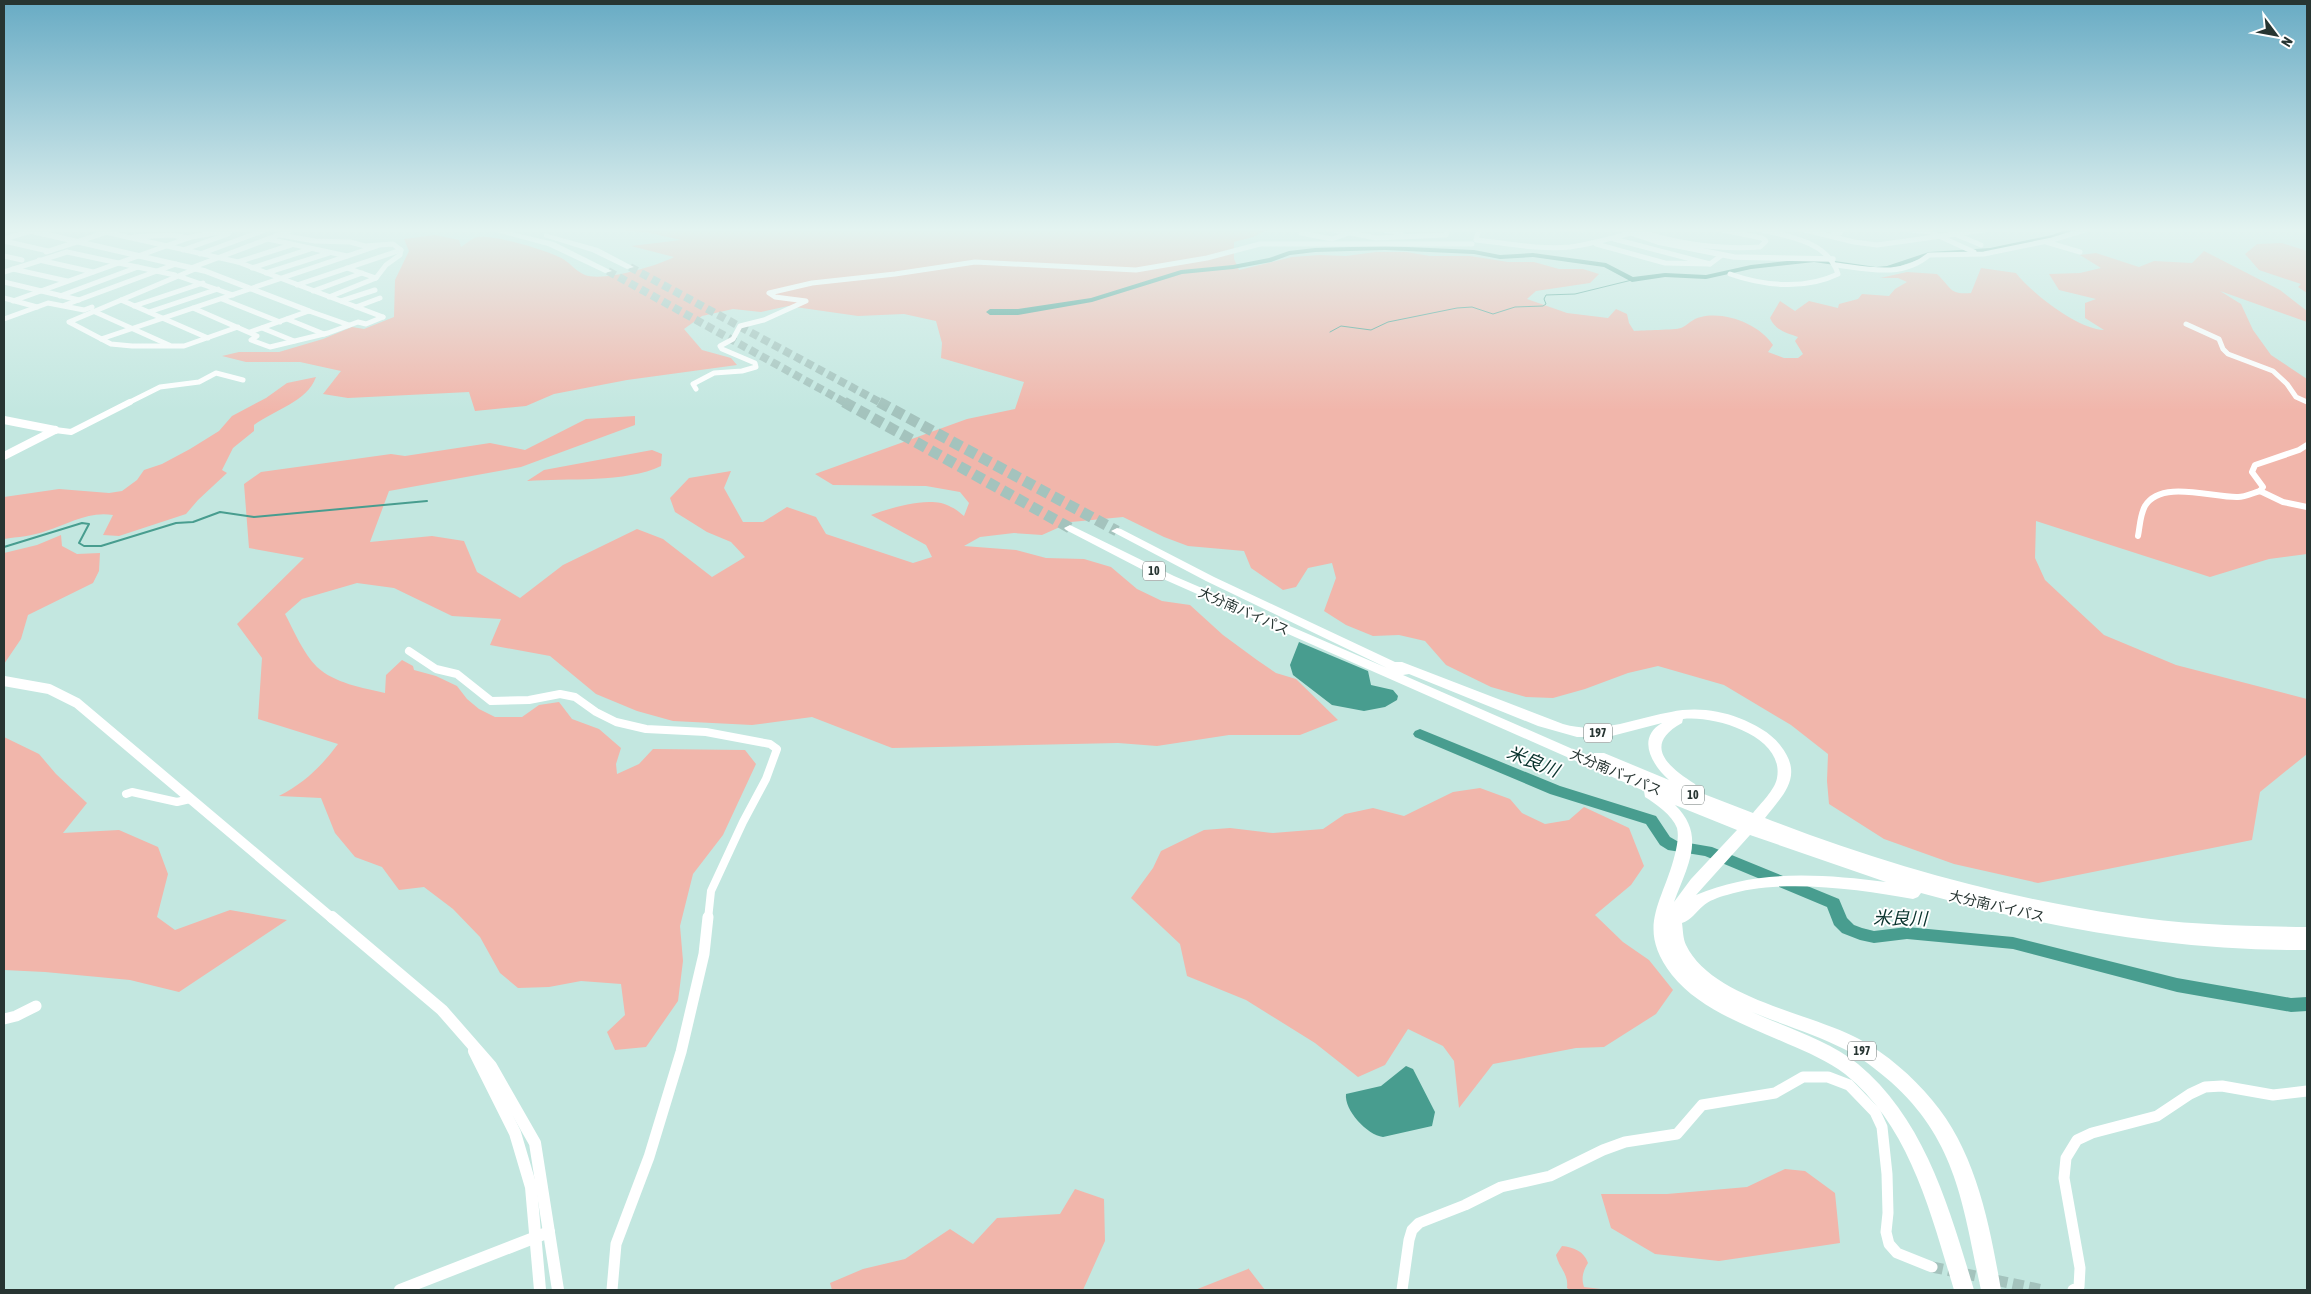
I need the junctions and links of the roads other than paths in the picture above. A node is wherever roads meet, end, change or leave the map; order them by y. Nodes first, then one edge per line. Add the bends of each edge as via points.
1 (34, 289) edge
2 (45, 289) edge
3 (78, 289) edge
4 (108, 289) edge
5 (138, 289) edge
6 (148, 289) edge
7 (184, 289) edge
8 (217, 289) edge
9 (219, 289) edge
10 (251, 289) edge
11 (253, 289) edge
12 (309, 289) edge
13 (317, 289) edge
14 (347, 289) edge
15 (785, 289) edge
16 (375, 290) dead end
17 (40, 291) junction
18 (313, 291) junction
19 (233, 295) junction
20 (60, 296) junction
21 (328, 297) junction
22 (4, 298) edge
23 (380, 298) dead end
24 (222, 299) junction
25 (79, 300) junction
26 (121, 300) junction
27 (13, 301) junction
28 (341, 301) junction
29 (65, 305) junction
30 (134, 306) junction
31 (37, 307) junction
32 (356, 307) junction
33 (193, 308) junction
34 (93, 311) junction
35 (309, 311) junction
36 (149, 312) junction
37 (163, 318) junction
38 (287, 319) junction
39 (4, 320) edge
40 (280, 322) junction
41 (2186, 324) dead end
42 (349, 325) junction
43 (238, 327) junction
44 (133, 328) junction
45 (262, 328) junction
46 (250, 332) junction
47 (324, 334) junction
48 (208, 338) junction
49 (101, 339) junction
50 (294, 341) junction
51 (173, 346) junction
52 (243, 380) dead end
53 (696, 389) dead end
54 (2307, 402) edge
55 (4, 420) edge
56 (55, 430) junction
57 (2307, 444) edge
58 (4, 456) edge
59 (2260, 491) junction
60 (2307, 508) edge
61 (1070, 528) tunnel mouth
62 (1116, 531) tunnel mouth
63 (2138, 536) dead end
64 (409, 651) dead end
65 (1365, 653) junction
66 (1375, 667) junction
67 (4, 681) edge
68 (126, 794) dead end
69 (1769, 797) junction
70 (190, 799) junction
71 (1942, 884) junction
72 (1690, 886) junction
73 (2080, 924) junction
74 (2307, 932) edge
75 (2307, 944) edge
76 (36, 1006) dead end
77 (4, 1019) edge
78 (472, 1046) junction
79 (2307, 1091) edge
80 (1968, 1192) junction
81 (549, 1232) junction
82 (535, 1238) junction
83 (1932, 1267) tunnel mouth
84 (400, 1290) edge
85 (540, 1290) edge
86 (558, 1290) edge
87 (612, 1290) edge
88 (1402, 1290) edge
89 (1964, 1290) edge
90 (1991, 1290) edge
91 (1999, 1290) edge
92 (2073, 1290) edge

1 - 17 street
2 - 17 street
3 - 20 street
4 - 25 street
5 - 29 street via 88,309
6 - 26 street
7 - 30 street
8 - 36 street
9 - 19 street
10 - 19 street
11 - 35 street
12 - 18 street
13 - 18 street
14 - 21 street
15 - 53 street via 769,293 775,297 806,301 764,320 740,326 733,339 720,346 755,363 756,367 706,376 693,384
16 - 28 street
17 - 20 street
17 - 27 street
18 - 21 street
19 - 24 street
20 - 25 street
21 - 28 street
22 - 27 street
23 - 32 street
24 - 33 street
24 - 40 street
25 - 29 street
26 - 30 street
26 - 34 street
27 - 31 street
28 - 32 street
29 - 31 street via 52,302
30 - 36 street
31 - 39 street
32 - 42 street via 383,317 366,324
33 - 37 street
33 - 43 street
34 - 44 street
34 - 49 street via 69,322
35 - 38 street
35 - 42 street
36 - 37 street
37 - 44 street
37 - 48 street
38 - 40 street
38 - 47 street
40 - 45 street
41 - 54 street via 2222,341 2220,348 2228,354 2273,371 2296,397
42 - 47 street
43 - 46 street
43 - 48 street
44 - 49 street
44 - 51 street
45 - 46 street
45 - 50 street
46 - 50 street via 258,337 251,340 266,347
47 - 50 street
48 - 51 street
49 - 51 street via 115,345
52 - 56 street via 216,373 199,382 160,386 71,432
55 - 56 street
56 - 58 street
57 - 59 street via 2299,450 2255,465 2252,472 2263,487
59 - 60 street
59 - 63 street via 2237,497 2163,493 2147,503
61 - 66 highway, 大分南バイパス / 10 via 1133,561
62 - 65 highway, 大分南バイパス / 10 via 1210,580
64 - 87 street via 436,669 457,674 491,700 529,700 560,694 575,697 616,722 646,729 706,732 770,744 777,749 766,779 711,891 704,954 694,1001 649,1157 616,1244
65 - 69 highway, 197 via 1528,716 1576,731 1619,731 1693,713 1734,721 1770,742 1783,760 1784,782
65 - 71 highway, 大分南バイパス / 10 via 1730,810 1830,848
66 - 72 highway, 197 via 1450,704 1632,782 1665,803 1679,819 1686,836 1683,859
66 - 73 highway, 大分南バイパス / 10 via 1777,840 1908,884 1988,906
67 - 70 street via 49,689 77,703
68 - 70 street via 132,792 177,802
69 - 71 highway, 197 via 1778,770 1774,758 1763,743 1744,731 1697,718 1664,725 1658,732 1654,746 1659,761 1670,774 1691,788 1788,828
69 - 72 highway, 197 via 1755,821
70 - 78 street via 442,1010
71 - 74 highway, 大分南バイパス / 10 via 2122,921 2215,931
72 - 73 highway via 1728,889 1771,882 1810,881 1853,884 1902,890 2019,917
72 - 80 highway, 197 via 1676,914 1674,928 1678,946 1696,971 1730,995 1830,1034 1873,1057 1892,1072 1944,1129
72 - 89 highway, 197 via 1666,916 1665,932 1677,963 1704,992 1742,1014 1831,1056 1859,1076 1886,1103 1921,1164
73 - 75 highway, 大分南バイパス / 10 via 2214,942
76 - 77 street
78 - 81 street via 491,1066 535,1143
78 - 82 street via 515,1133 531,1187
79 - 92 street via 2280,1095 2214,1086 2203,1088 2158,1116 2078,1139 2064,1164 2080,1268 2079,1287
80 - 90 highway, 197
80 - 91 highway
81 - 82 street
81 - 86 street
82 - 84 street
82 - 85 street
83 - 88 street via 1896,1253 1889,1244 1886,1232 1887,1174 1880,1120 1849,1086 1819,1076 1803,1077 1775,1093 1702,1105 1677,1134 1625,1142 1550,1176 1501,1187 1419,1223 1408,1240

